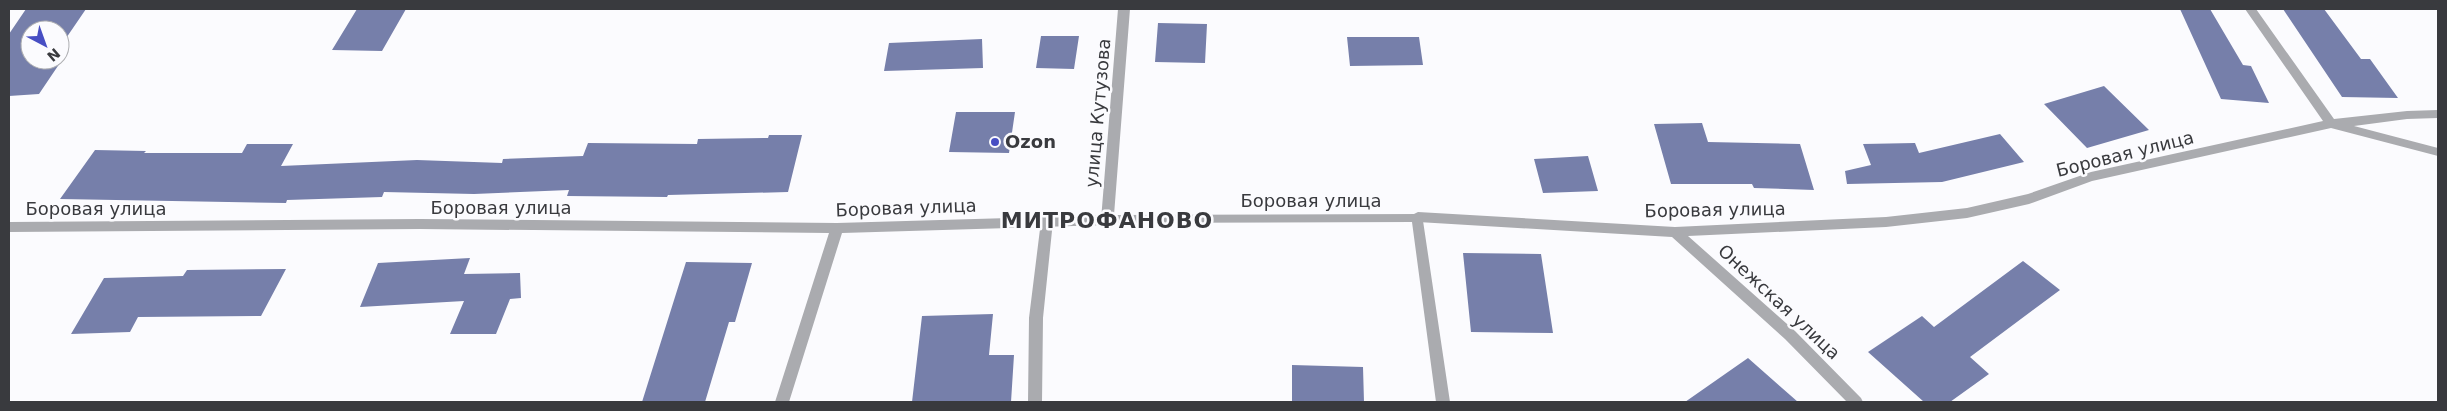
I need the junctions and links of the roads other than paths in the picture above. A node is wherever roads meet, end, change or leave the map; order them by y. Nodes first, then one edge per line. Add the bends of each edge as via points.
1 (1124, 9) edge
2 (2250, 9) edge
3 (2438, 114) edge
4 (2331, 124) junction
5 (2438, 152) edge
6 (1418, 217) junction
7 (1107, 220) junction
8 (1046, 222) junction
9 (9, 227) edge
10 (837, 228) junction
11 (1675, 232) junction
12 (782, 402) edge
13 (1035, 402) edge
14 (1443, 402) edge
15 (1856, 402) edge

1 - 7 street, улица Кутузова
2 - 4 street
3 - 4 street, Боровая улица
4 - 5 street, Боровая улица
4 - 11 street, Боровая улица via 2091,177 2028,199 1967,213 1886,222
6 - 7 street, Боровая улица
6 - 11 street, Боровая улица
6 - 14 street
7 - 8 street, Боровая улица
8 - 10 street, Боровая улица
8 - 13 street via 1036,318
9 - 10 street, Боровая улица via 430,224
10 - 12 street
11 - 15 street, Онежская улица via 1790,335

